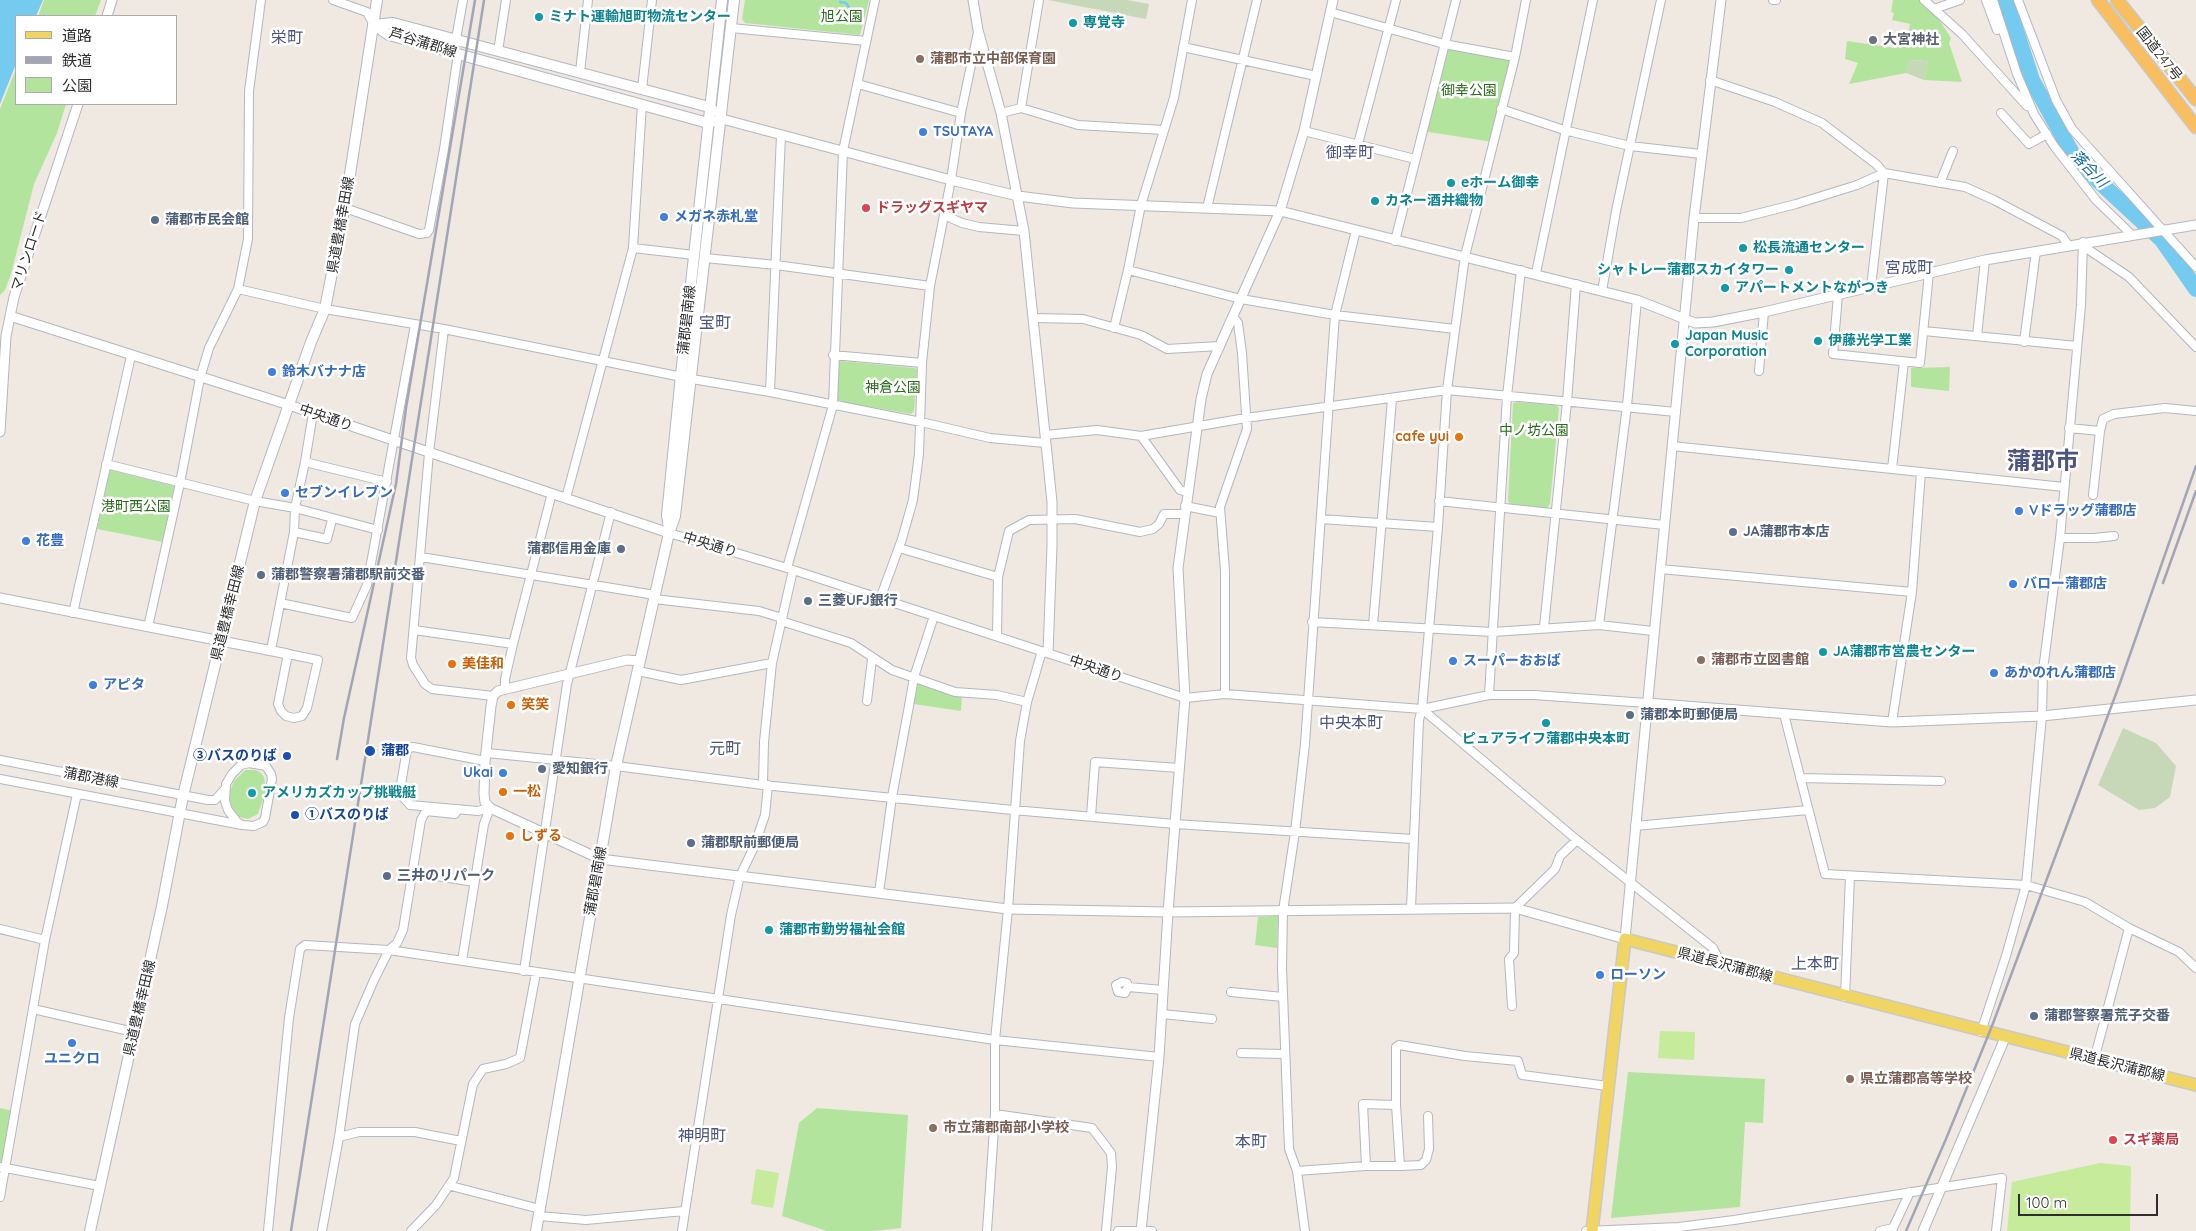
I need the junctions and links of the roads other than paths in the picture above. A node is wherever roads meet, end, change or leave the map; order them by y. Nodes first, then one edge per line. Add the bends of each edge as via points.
1 (112, 0) edge
2 (261, 0) edge
3 (333, 0) edge
4 (377, 0) edge
5 (463, 0) edge
6 (506, 0) edge
7 (588, 0) edge
8 (652, 0) edge
9 (722, 0) edge
10 (734, 0) edge
11 (875, 0) edge
12 (973, 0) edge
13 (1039, 0) edge
14 (1192, 0) edge
15 (1257, 0) edge
16 (1333, 0) edge
17 (1396, 0) edge
18 (1456, 0) edge
19 (1526, 0) edge
20 (1593, 0) edge
21 (1661, 0) edge
22 (1721, 0) edge
23 (1924, 0) edge
24 (1960, 0) edge
25 (1986, 0) edge
26 (1993, 0) edge
27 (2018, 0) edge
28 (2098, 0) edge
29 (2117, 0) edge
30 (1934, 9) junction
31 (1330, 12) junction
32 (106, 15) edge
33 (374, 25) junction
34 (732, 28) junction
35 (1389, 28) junction
36 (978, 30) junction
37 (456, 39) junction
38 (866, 41) junction
39 (1444, 44) junction
40 (1183, 47) junction
41 (498, 51) junction
42 (458, 54) junction
43 (2010, 54) junction
44 (1515, 57) junction
45 (1242, 61) junction
46 (580, 72) junction
47 (1316, 76) junction
48 (1710, 80) junction
49 (858, 84) junction
50 (642, 90) junction
51 (2196, 99) edge
52 (642, 104) junction
53 (78, 105) edge
54 (709, 108) junction
55 (1021, 108) junction
56 (1501, 108) junction
57 (961, 113) junction
58 (1001, 113) junction
59 (2001, 113) dead end
60 (2034, 114) junction
61 (722, 119) junction
62 (708, 123) junction
63 (2196, 127) edge
64 (1164, 130) junction
65 (1564, 130) junction
66 (1304, 131) junction
67 (2047, 134) junction
68 (781, 135) junction
69 (1358, 144) junction
70 (1630, 146) junction
71 (1953, 150) dead end
72 (843, 151) junction
73 (1701, 154) junction
74 (1415, 159) junction
75 (1884, 173) junction
76 (951, 180) junction
77 (1940, 183) junction
78 (1018, 196) junction
79 (1141, 205) junction
80 (345, 208) junction
81 (1207, 208) junction
82 (1280, 211) junction
83 (944, 215) junction
84 (1694, 218) junction
85 (2196, 225) edge
86 (1356, 230) junction
87 (2161, 230) junction
88 (1024, 231) junction
89 (2130, 234) junction
90 (1395, 240) junction
91 (2083, 242) junction
92 (2068, 245) junction
93 (633, 248) junction
94 (2036, 251) junction
95 (694, 255) junction
96 (1465, 256) junction
97 (705, 258) junction
98 (1985, 260) junction
99 (776, 265) junction
100 (2196, 267) edge
101 (1128, 270) junction
102 (1521, 270) junction
103 (1929, 273) junction
104 (837, 274) junction
105 (1536, 274) junction
106 (1576, 284) junction
107 (930, 286) junction
108 (1871, 287) junction
109 (238, 289) junction
110 (1602, 291) junction
111 (1838, 295) junction
112 (1241, 299) junction
113 (1637, 300) junction
114 (326, 309) junction
115 (1764, 312) junction
116 (1335, 315) junction
117 (10, 316) junction
118 (1233, 316) junction
119 (1032, 318) junction
120 (1684, 318) junction
121 (415, 325) junction
122 (1114, 328) junction
123 (444, 329) junction
124 (1455, 329) junction
125 (1924, 331) junction
126 (1977, 336) junction
127 (2024, 342) junction
128 (1220, 346) junction
129 (2077, 346) junction
130 (2196, 347) edge
131 (833, 355) junction
132 (131, 356) junction
133 (602, 360) junction
134 (1904, 362) junction
135 (922, 363) junction
136 (1759, 371) dead end
137 (681, 375) junction
138 (200, 378) junction
139 (692, 379) junction
140 (1447, 390) junction
141 (770, 392) junction
142 (1508, 396) junction
143 (1392, 399) junction
144 (1567, 402) junction
145 (289, 405) junction
146 (833, 405) junction
147 (1627, 406) junction
148 (1329, 407) junction
149 (2196, 411) edge
150 (1676, 412) junction
151 (313, 413) junction
152 (1246, 418) junction
153 (921, 422) junction
154 (1197, 425) junction
155 (2069, 428) junction
156 (2100, 430) junction
157 (0, 432) edge
158 (1141, 436) junction
159 (1045, 439) junction
160 (395, 441) junction
161 (1672, 446) junction
162 (429, 453) junction
163 (305, 462) junction
164 (106, 464) junction
165 (1892, 469) junction
166 (1921, 472) junction
167 (387, 482) junction
168 (180, 483) junction
169 (2064, 486) junction
170 (1187, 492) junction
171 (552, 493) junction
172 (2093, 495) dead end
173 (566, 498) junction
174 (255, 501) junction
175 (1439, 501) junction
176 (295, 508) junction
177 (1501, 508) junction
178 (1184, 510) junction
179 (611, 512) junction
180 (1220, 513) junction
181 (1556, 514) junction
182 (1612, 518) junction
183 (1052, 519) junction
184 (1321, 519) junction
185 (332, 520) junction
186 (1382, 522) junction
187 (1664, 524) junction
188 (1438, 526) junction
189 (378, 530) junction
190 (294, 532) junction
191 (669, 533) junction
192 (2114, 536) dead end
193 (2060, 538) junction
194 (899, 548) junction
195 (421, 557) junction
196 (790, 569) junction
197 (1660, 569) junction
198 (531, 576) junction
199 (998, 577) junction
200 (591, 585) junction
201 (1912, 592) junction
202 (654, 597) junction
203 (0, 598) edge
204 (880, 599) junction
205 (280, 603) junction
206 (73, 613) junction
207 (934, 616) junction
208 (782, 619) junction
209 (1312, 622) junction
210 (1373, 625) junction
211 (1600, 625) junction
212 (148, 627) junction
213 (1544, 627) junction
214 (1428, 629) junction
215 (414, 630) junction
216 (1653, 631) junction
217 (1493, 632) junction
218 (997, 636) junction
219 (222, 639) junction
220 (513, 644) junction
221 (271, 650) junction
222 (1045, 652) junction
223 (288, 654) junction
224 (872, 659) junction
225 (640, 661) junction
226 (772, 664) junction
227 (638, 672) junction
228 (569, 674) junction
229 (914, 677) junction
230 (505, 689) junction
231 (1225, 694) junction
232 (1489, 695) junction
233 (493, 696) junction
234 (1185, 698) junction
235 (2196, 700) edge
236 (867, 701) dead end
237 (1308, 701) junction
238 (1027, 702) junction
239 (1647, 703) junction
240 (1422, 709) junction
241 (1784, 714) junction
242 (2042, 716) junction
243 (1892, 722) junction
244 (486, 757) junction
245 (555, 759) junction
246 (0, 760) edge
247 (616, 766) junction
248 (1179, 768) junction
249 (1800, 778) junction
250 (0, 779) edge
251 (1941, 781) dead end
252 (766, 785) junction
253 (225, 789) junction
254 (77, 794) junction
255 (183, 796) junction
256 (892, 797) junction
257 (490, 808) junction
258 (458, 809) junction
259 (1013, 810) junction
260 (1808, 810) junction
261 (179, 814) junction
262 (1091, 816) junction
263 (1174, 824) junction
264 (242, 825) junction
265 (1635, 826) junction
266 (544, 832) junction
267 (1295, 832) junction
268 (1413, 840) junction
269 (1577, 840) junction
270 (600, 859) junction
271 (412, 872) junction
272 (740, 876) junction
273 (1850, 876) junction
274 (474, 882) junction
275 (1630, 883) junction
276 (2026, 885) junction
277 (879, 892) junction
278 (1411, 908) junction
279 (1515, 908) junction
280 (1008, 909) junction
281 (1283, 911) junction
282 (1168, 912) junction
283 (2129, 928) junction
284 (0, 929) edge
285 (1625, 939) junction
286 (45, 940) junction
287 (389, 950) junction
288 (462, 961) junction
289 (1722, 964) junction
290 (2196, 968) edge
291 (524, 971) junction
292 (536, 973) junction
293 (579, 980) junction
294 (1128, 987) dead end
295 (1164, 990) junction
296 (1231, 992) dead end
297 (1283, 997) junction
298 (1845, 997) junction
299 (718, 1000) junction
300 (1512, 1006) dead end
301 (33, 1009) junction
302 (1162, 1014) junction
303 (1212, 1018) dead end
304 (134, 1032) junction
305 (1981, 1032) junction
306 (2005, 1038) junction
307 (996, 1040) junction
308 (1241, 1053) dead end
309 (1284, 1054) junction
310 (1160, 1057) junction
311 (2094, 1060) junction
312 (2196, 1085) edge
313 (1608, 1086) junction
314 (1396, 1105) junction
315 (995, 1114) junction
316 (1428, 1116) dead end
317 (339, 1137) junction
318 (461, 1141) junction
319 (1366, 1166) junction
320 (1400, 1166) junction
321 (3, 1167) edge
322 (1297, 1172) junction
323 (100, 1186) junction
324 (450, 1186) junction
325 (1942, 1187) junction
326 (1910, 1192) junction
327 (0, 1197) edge
328 (684, 1211) junction
329 (539, 1212) junction
330 (1142, 1230) edge
331 (90, 1231) edge
332 (268, 1231) edge
333 (322, 1231) edge
334 (411, 1231) edge
335 (536, 1231) edge
336 (682, 1231) edge
337 (987, 1231) edge
338 (1106, 1231) edge
339 (1118, 1231) edge
340 (1152, 1231) edge
341 (1305, 1231) edge
342 (1586, 1231) edge
343 (1592, 1231) edge
344 (1880, 1231) edge
345 (1923, 1231) edge
346 (1996, 1231) edge

1 - 32 street
2 - 109 street via 249,91 248,239
3 - 33 street via 367,12
4 - 33 main road, 県道豊橋幸田線
5 - 37 street
6 - 41 street
7 - 46 street
8 - 50 street
9 - 54 main road
10 - 34 main road
11 - 38 street
12 - 36 street
13 - 55 street
14 - 40 street
15 - 45 street
16 - 31 street
17 - 35 street
18 - 39 street
19 - 44 street
20 - 65 street
21 - 70 street
22 - 48 street
23 - 30 street
24 - 30 street
25 - 43 street via 2004,48
26 - 43 street
27 - 87 street via 2056,100 2072,129
28 - 63 highway, 国道247号
29 - 51 highway, 国道247号
30 - 60 street via 1962,34
31 - 35 street
31 - 47 street
33 - 37 main road, 芦谷蒲郡線 via 393,23
33 - 42 main road, 芦谷蒲郡線 via 389,35
33 - 80 main road, 県道豊橋幸田線
34 - 38 street
34 - 61 main road
35 - 39 street
35 - 69 street
36 - 57 street
36 - 58 street
37 - 41 main road, 芦谷蒲郡線
38 - 49 street
39 - 44 street
39 - 74 street
40 - 45 street
40 - 64 street via 1174,98
41 - 46 main road, 芦谷蒲郡線
42 - 52 main road, 芦谷蒲郡線
42 - 80 street via 427,233 419,234
43 - 60 street
44 - 56 street
45 - 47 street
45 - 81 street
46 - 50 main road, 芦谷蒲郡線
47 - 66 street
48 - 73 street
48 - 75 street via 1776,102 1822,123
49 - 57 street
49 - 72 street
50 - 54 main road, 芦谷蒲郡線
52 - 62 main road, 芦谷蒲郡線
52 - 93 street
53 - 117 street, マリンロード
54 - 61 main road, 芦谷蒲郡線
54 - 62 main road, 蒲郡碧南線
55 - 58 street
55 - 64 street via 1078,125
56 - 65 street
56 - 96 street
57 - 76 street
58 - 78 street
59 - 67 street via 2029,144
60 - 67 street
61 - 62 main road
61 - 68 street
61 - 97 main road, 蒲郡碧南線
62 - 95 main road, 蒲郡碧南線
64 - 79 street
65 - 70 street
65 - 105 street
66 - 69 street
66 - 82 street
67 - 89 street via 2096,200
68 - 72 street
68 - 99 street
69 - 74 street
70 - 73 street
70 - 110 street
71 - 77 street
72 - 76 street
72 - 104 street
73 - 84 street
74 - 90 street
75 - 77 street
75 - 84 street via 1857,185 1750,216
75 - 108 street
76 - 78 street
76 - 83 street
77 - 92 street via 1965,187 1994,200 2062,236
78 - 79 street via 1072,203
78 - 88 street
79 - 81 street
79 - 101 street
80 - 114 main road, 県道豊橋幸田線
81 - 82 street
82 - 86 street
82 - 112 street
83 - 88 street via 962,224
83 - 107 street
84 - 120 street
85 - 87 street
86 - 90 street
86 - 116 street
87 - 89 street
87 - 100 street
88 - 119 street
89 - 91 street
90 - 96 street
91 - 92 street
91 - 129 street
91 - 130 street via 2089,250 2129,277
92 - 94 street
93 - 95 street
93 - 133 street
94 - 98 street
94 - 127 street
95 - 137 main road, 蒲郡碧南線
96 - 102 street
96 - 124 street
97 - 99 street
97 - 139 main road, 蒲郡碧南線
98 - 103 street
98 - 126 street
99 - 104 street
99 - 141 street
101 - 112 street
101 - 122 street
102 - 105 street
102 - 142 street
103 - 108 street
103 - 125 street
104 - 107 street
104 - 131 street
105 - 106 street
106 - 110 street
106 - 144 street
107 - 135 street
108 - 111 street
109 - 114 street
109 - 138 street via 209,348
110 - 113 street
111 - 115 street
111 - 134 street via 1833,354
112 - 116 street
112 - 118 street
113 - 120 street
113 - 147 street
114 - 121 street
114 - 145 main road, 県道豊橋幸田線
115 - 120 street via 1713,322 1695,323
115 - 136 street
116 - 124 street
116 - 148 street
117 - 132 street, 中央通り
117 - 157 street, マリンロード
118 - 128 street
118 - 152 street via 1238,323 1242,353
119 - 122 street via 1083,319
119 - 159 street
120 - 150 street
121 - 123 street
121 - 160 street
122 - 128 street via 1141,335 1167,349
123 - 133 street
123 - 162 street
124 - 140 street
125 - 126 street
125 - 134 street via 1920,363
126 - 127 street
127 - 129 street
128 - 154 street via 1207,374
129 - 155 street
131 - 135 street
131 - 146 street
132 - 138 street, 中央通り
132 - 164 street
133 - 137 street
133 - 173 street
134 - 165 street
135 - 153 street
137 - 139 street
137 - 191 main road, 蒲郡碧南線 via 667,515
138 - 145 street, 中央通り
138 - 168 street
139 - 141 street
139 - 191 main road, 蒲郡碧南線 via 675,516
140 - 142 street
140 - 143 street
140 - 175 street
141 - 146 street
142 - 144 street
142 - 177 street
143 - 148 street
143 - 186 street
144 - 147 street
144 - 181 street
145 - 151 street, 中央通り
145 - 174 main road, 県道豊橋幸田線
146 - 153 street
146 - 196 street
147 - 150 street
147 - 182 street
148 - 152 street
148 - 184 street
149 - 156 street via 2165,408 2114,414 2103,419
150 - 161 street
151 - 160 street, 中央通り
151 - 163 street
152 - 154 street
152 - 180 street via 1246,429
153 - 159 street via 1004,441
153 - 194 street via 913,500
154 - 158 street
154 - 170 street
155 - 156 street
155 - 169 street
156 - 172 street
158 - 159 street via 1097,430
158 - 170 street via 1180,490
159 - 183 street
160 - 162 street, 中央通り
160 - 167 street
161 - 165 street
161 - 187 street
162 - 171 street, 中央通り
162 - 195 street
163 - 167 street
163 - 176 street
164 - 168 street
164 - 206 street
165 - 166 street
166 - 169 street
166 - 201 street
167 - 189 street
168 - 174 street
168 - 212 street
169 - 193 street
170 - 178 street
171 - 173 street, 中央通り
171 - 198 street
173 - 179 street, 中央通り
174 - 176 street
174 - 219 main road, 県道豊橋幸田線
175 - 177 street
175 - 188 street
176 - 185 street
176 - 190 street
177 - 181 street
177 - 217 street
178 - 180 street
178 - 183 street via 1164,514 1153,529 1140,532 1075,519
178 - 234 street via 1178,587
179 - 191 street, 中央通り
179 - 200 street
180 - 231 street via 1226,580
181 - 182 street
181 - 213 street
182 - 187 street
182 - 211 street
183 - 199 street via 1029,520 1009,532
183 - 222 street
184 - 186 street
184 - 209 street
185 - 189 street
185 - 190 street via 327,539
186 - 188 street
186 - 210 street
187 - 197 street
188 - 214 street
189 - 205 street via 366,585 352,618
190 - 205 street
191 - 196 street, 中央通り
191 - 202 main road, 蒲郡碧南線
192 - 193 street
193 - 242 street via 2043,670
194 - 199 street
194 - 204 street
195 - 198 street
195 - 215 street
196 - 204 street, 中央通り
196 - 208 street
197 - 201 street
197 - 216 street
198 - 200 street
198 - 220 street
199 - 218 street
200 - 202 street
200 - 228 street
201 - 243 street
202 - 208 street via 759,611
202 - 225 main road, 蒲郡碧南線
203 - 206 street
204 - 207 street, 中央通り
205 - 221 street
206 - 212 street
207 - 218 street, 中央通り
207 - 229 street
208 - 224 street via 850,643
208 - 226 street
209 - 210 street
209 - 237 street
210 - 214 street
211 - 213 street
211 - 216 street
212 - 219 street
213 - 217 street
214 - 217 street
214 - 240 street
215 - 220 street
215 - 233 street via 411,658 425,684 432,688
216 - 239 street
217 - 232 street
218 - 222 street, 中央通り
219 - 221 street
219 - 255 main road, 県道豊橋幸田線
220 - 230 street
221 - 223 street
222 - 234 street, 中央通り
222 - 238 street
223 - 223 street via 318,660 308,708 302,716 294,718 281,712 278,704
224 - 229 street
224 - 236 street
225 - 227 main road, 蒲郡碧南線
225 - 228 street via 627,660
226 - 227 street via 681,680
226 - 252 street via 764,742
227 - 247 main road, 蒲郡碧南線
228 - 230 street
228 - 245 street
229 - 238 street via 955,692 997,695
229 - 256 street
230 - 233 street
231 - 234 street, 中央通り
231 - 237 street, 中央通り
232 - 239 street, 中央通り
232 - 240 street, 中央通り
233 - 244 street
234 - 248 street
235 - 242 street
237 - 240 street, 中央通り
237 - 267 street
238 - 259 street
239 - 241 street
239 - 265 street
240 - 268 street
240 - 269 street
241 - 243 street
241 - 249 street
242 - 243 street
242 - 276 street
244 - 245 street
244 - 257 street via 484,794
244 - 258 street via 414,747 407,749 400,790 405,801 410,805
245 - 247 street
245 - 266 street
246 - 255 street, 蒲郡港線
247 - 252 street
247 - 270 main road, 蒲郡碧南線
248 - 262 street via 1095,762
248 - 263 street
249 - 251 street
249 - 260 street
250 - 254 street, 蒲郡港線
252 - 256 street
252 - 272 street via 764,815
253 - 255 street, 蒲郡港線 via 215,800
253 - 264 street via 228,810
253 - 264 street via 232,774 245,764 264,765 272,774 262,822 254,826
254 - 261 street, 蒲郡港線
254 - 286 street
255 - 261 main road, 県道豊橋幸田線
256 - 259 street
256 - 277 street
257 - 258 street via 478,811
257 - 266 street
257 - 274 street
258 - 271 street via 455,814 426,811 421,820
259 - 262 street
259 - 280 street
260 - 265 street
260 - 273 street via 1825,874
261 - 264 street, 蒲郡港線
261 - 304 main road, 県道豊橋幸田線
262 - 263 street
263 - 267 street
263 - 282 street
265 - 275 street
266 - 270 street
266 - 291 street
267 - 268 street
267 - 281 street
268 - 278 street
269 - 275 street
269 - 279 street via 1563,852 1555,869
270 - 272 street
270 - 293 main road, 蒲郡碧南線
271 - 274 street
271 - 287 street via 403,930
272 - 277 street
272 - 299 street
273 - 276 street
273 - 298 street
274 - 288 street
275 - 285 street
275 - 289 street via 1713,948
276 - 283 street via 2085,902
276 - 305 street
277 - 280 street
278 - 279 street
278 - 281 street
279 - 285 street
279 - 300 street via 1514,953 1510,959
280 - 282 street
280 - 307 street
281 - 282 street
281 - 297 street
282 - 295 street
283 - 290 street via 2179,952
283 - 311 street
284 - 286 street
285 - 289 main road, 県道長沢蒲郡線
285 - 313 main road
286 - 301 street
287 - 288 street
287 - 317 street via 355,1024
287 - 332 street via 308,944 300,949 289,1018
288 - 291 street
289 - 298 main road, 県道長沢蒲郡線
291 - 292 street
292 - 293 street
292 - 318 street via 520,1058 483,1069 473,1084
293 - 299 street
293 - 329 main road, 蒲郡碧南線
294 - 295 street
295 - 302 street
296 - 297 street
297 - 309 street
298 - 305 main road, 県道長沢蒲郡線
299 - 307 street
299 - 328 street
301 - 304 street
301 - 321 street
302 - 303 street
302 - 310 street
304 - 323 main road, 県道豊橋幸田線
305 - 306 main road, 県道長沢蒲郡線
306 - 311 main road, 県道長沢蒲郡線
306 - 325 street
307 - 310 street
307 - 315 street
308 - 309 street
309 - 322 street via 1289,1149
310 - 330 street
311 - 312 main road, 県道長沢蒲郡線
313 - 314 street via 1522,1075 1518,1061 1398,1045
313 - 343 main road
314 - 319 street via 1363,1104
314 - 320 street
315 - 337 street
315 - 338 street via 1092,1128 1111,1153
316 - 320 street via 1426,1160 1421,1164
317 - 318 street via 358,1132 415,1132
317 - 333 street
318 - 324 street
319 - 320 street
319 - 322 street
321 - 323 street
321 - 327 street
322 - 341 street
323 - 331 main road, 県道豊橋幸田線
324 - 329 street
324 - 334 street
325 - 326 street
325 - 345 street
325 - 346 street via 2002,1178
326 - 343 street via 1680,1227
326 - 344 street via 1892,1228
328 - 329 street via 586,1220
328 - 336 street
329 - 335 main road, 蒲郡碧南線
330 - 339 street
330 - 340 street
342 - 343 street

